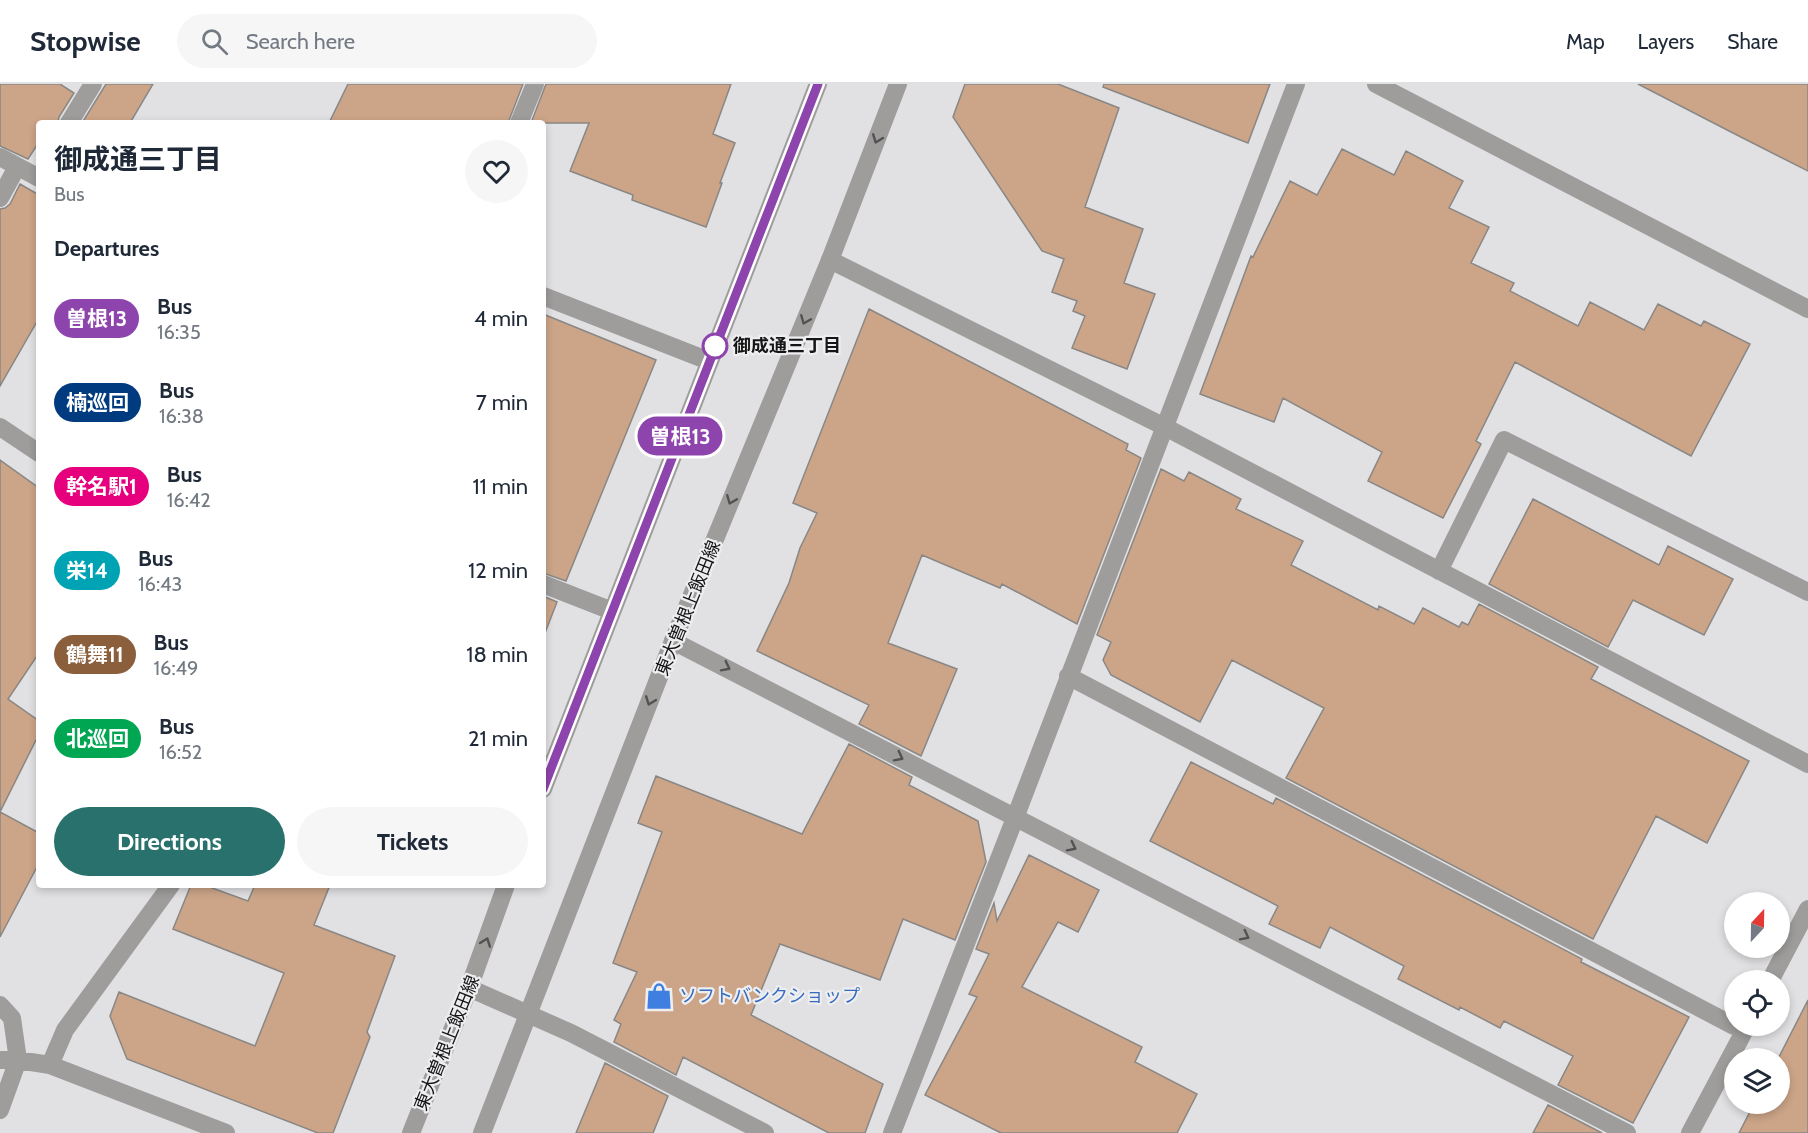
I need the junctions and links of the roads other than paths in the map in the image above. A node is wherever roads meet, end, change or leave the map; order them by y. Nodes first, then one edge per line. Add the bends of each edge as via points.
1 (93, 84) edge
2 (535, 84) edge
3 (818, 84) edge
4 (898, 84) edge
5 (1296, 84) edge
6 (1377, 84) edge
7 (71, 120) edge
8 (520, 120) edge
9 (0, 157) edge
10 (17, 167) junction
11 (36, 174) edge
12 (0, 198) edge
13 (830, 260) junction
14 (546, 297) edge
15 (1808, 309) edge
16 (709, 361) junction
17 (0, 427) edge
18 (1166, 427) junction
19 (36, 451) edge
20 (1439, 571) junction
21 (546, 585) edge
22 (1808, 592) edge
23 (612, 611) junction
24 (673, 641) junction
25 (1068, 676) junction
26 (1808, 764) edge
27 (546, 781) edge
28 (1016, 818) junction
29 (169, 888) edge
30 (505, 888) edge
31 (1808, 909) edge
32 (1776, 970) edge
33 (469, 988) junction
34 (0, 1005) edge
35 (528, 1014) junction
36 (1724, 1019) edge
37 (1736, 1036) edge
38 (9, 1060) edge
39 (50, 1065) junction
40 (0, 1110) edge
41 (226, 1133) edge
42 (411, 1133) edge
43 (482, 1133) edge
44 (765, 1133) edge
45 (892, 1133) edge
46 (1627, 1133) edge
47 (1690, 1133) edge

1 - 7 street
2 - 8 street
3 - 16 street
4 -> 13 street, 東大曽根上飯田線
5 - 18 street
6 - 15 street
9 - 10 street
10 - 11 street
10 - 12 street
13 - 18 street
13 -> 24 street, 東大曽根上飯田線
14 - 16 street
16 - 23 street
17 - 19 street
18 - 20 street
18 - 25 street
20 - 22 street via 1504,440
20 - 26 street
21 - 23 street
23 - 27 street
24 -> 28 street
24 -> 35 street, 東大曽根上飯田線
25 - 28 street
25 - 36 street
28 - 45 street
28 -> 46 street
29 - 39 street via 65,1030
33 -> 30 street, 東大曽根上飯田線
31 - 32 street
33 - 35 street
33 - 42 street, 東大曽根上飯田線
34 - 38 street via 12,1018
35 - 43 street, 東大曽根上飯田線
35 - 44 street
37 - 47 street
38 - 39 street
38 - 40 street
39 - 41 street

